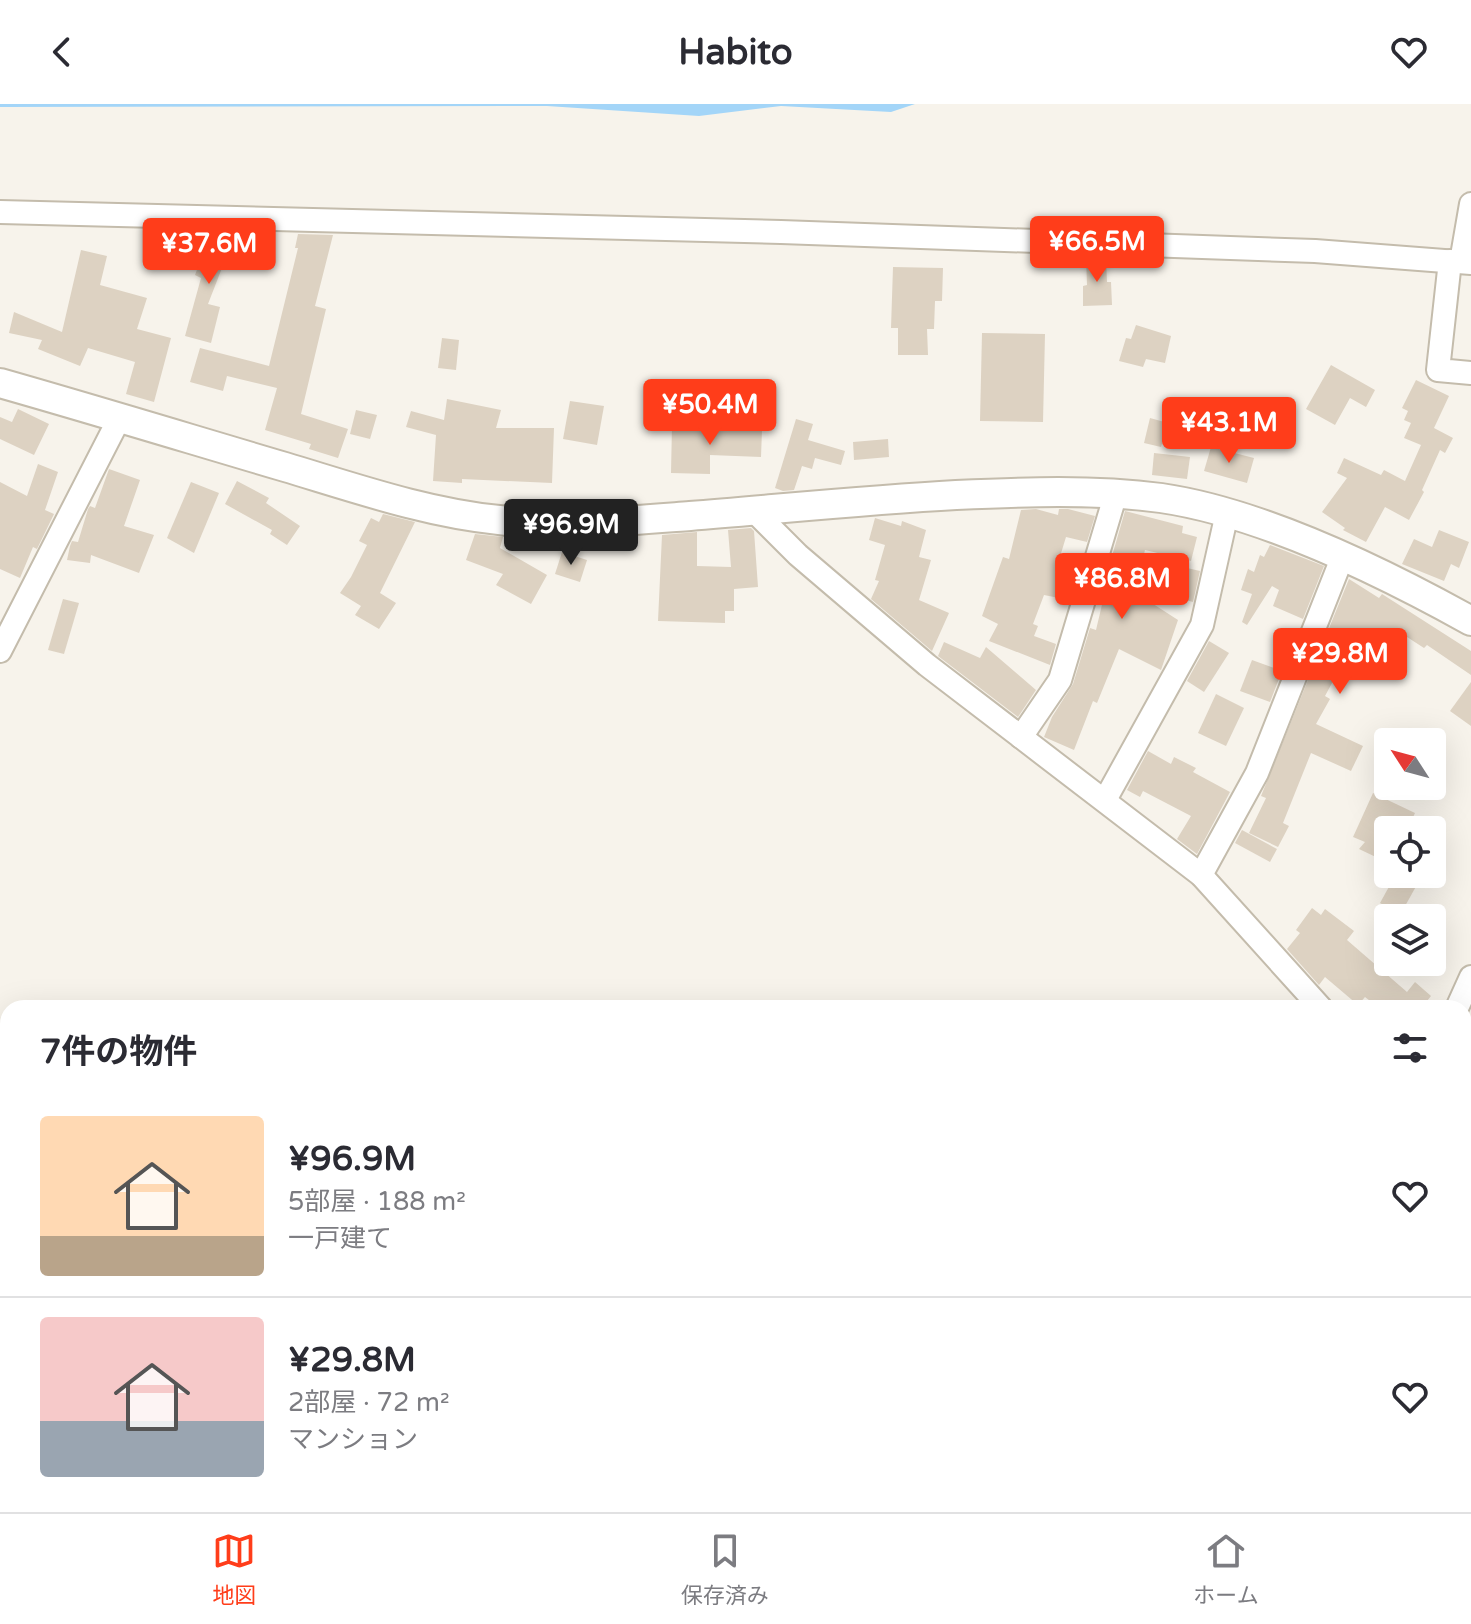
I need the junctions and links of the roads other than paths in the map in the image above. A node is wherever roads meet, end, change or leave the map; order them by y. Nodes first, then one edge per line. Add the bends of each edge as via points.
1 (1471, 204) edge
2 (0, 212) edge
3 (1461, 262) edge
4 (1471, 373) edge
5 (0, 383) edge
6 (120, 417) junction
7 (1116, 493) junction
8 (754, 511) junction
9 (1227, 513) junction
10 (1342, 558) junction
11 (1471, 621) edge
12 (0, 651) edge
13 (1021, 737) junction
14 (1105, 800) junction
15 (1201, 875) junction
16 (1471, 977) edge
17 (1314, 1000) edge
18 (1461, 1000) edge

1 - 3 street
2 - 3 street via 797,232 1315,251
3 - 4 street via 1438,370
5 - 6 street
6 - 8 street via 336,483 498,520 581,524
6 - 12 street
7 - 8 street via 1001,493
7 - 9 street
7 - 13 street via 1060,680
8 - 13 street via 927,665
9 - 10 street
9 - 14 street via 1202,625
10 - 11 street via 1401,582
10 - 15 street via 1257,773
13 - 14 street
14 - 15 street
15 - 17 street
16 - 18 street

